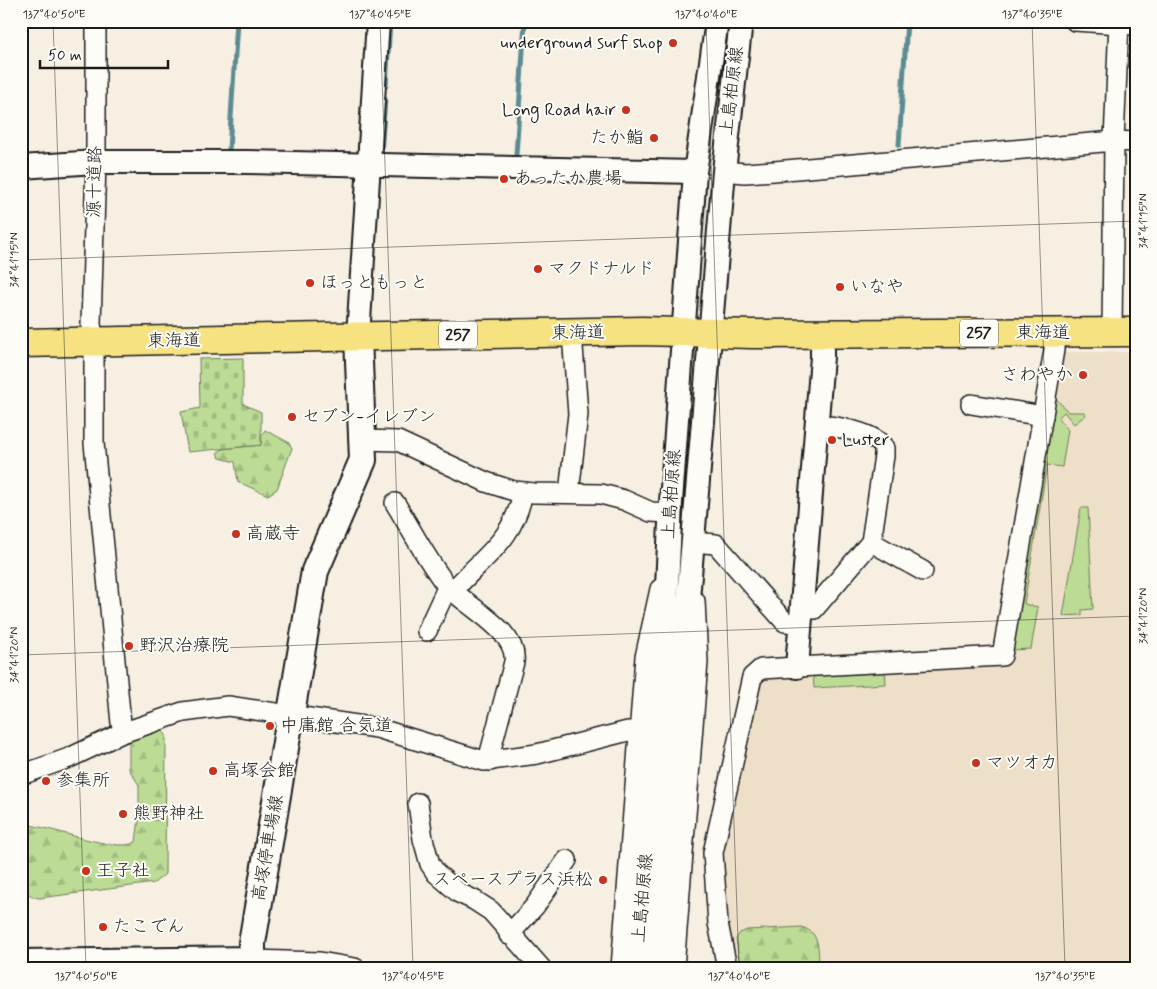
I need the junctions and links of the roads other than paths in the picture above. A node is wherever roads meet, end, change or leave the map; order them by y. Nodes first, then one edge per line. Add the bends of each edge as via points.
1 (96, 21) edge
2 (378, 21) edge
3 (717, 21) edge
4 (741, 21) edge
5 (1075, 21) edge
6 (1125, 23) edge
7 (1114, 141) junction
8 (1136, 142) edge
9 (96, 162) junction
10 (369, 164) junction
11 (21, 167) edge
12 (724, 171) junction
13 (695, 172) junction
14 (683, 332) junction
15 (1124, 332) edge
16 (572, 333) junction
17 (710, 333) junction
18 (822, 333) junction
19 (1054, 333) junction
20 (358, 337) junction
21 (94, 342) junction
22 (21, 343) edge
23 (971, 404) dead end
24 (1043, 416) junction
25 (817, 425) junction
26 (363, 440) junction
27 (523, 492) junction
28 (570, 493) junction
29 (395, 503) dead end
30 (670, 513) junction
31 (871, 542) junction
32 (691, 552) junction
33 (668, 560) junction
34 (923, 571) dead end
35 (451, 590) junction
36 (801, 616) junction
37 (427, 631) dead end
38 (797, 667) junction
39 (291, 714) junction
40 (124, 732) junction
41 (640, 732) junction
42 (490, 761) junction
43 (21, 775) edge
44 (418, 803) dead end
45 (659, 825) junction
46 (567, 860) dead end
47 (510, 935) junction
48 (252, 960) junction
49 (21, 963) edge
50 (355, 968) edge
51 (541, 968) edge
52 (621, 968) edge
53 (638, 968) edge
54 (658, 968) edge
55 (674, 968) edge
56 (727, 968) edge

1 - 9 street, 源十道路
2 - 10 street
3 - 13 street, 上島柏原線
4 - 12 street, 上島柏原線
5 - 6 street
6 - 7 street
7 - 8 street
7 - 12 street via 774,171
7 - 15 street
9 - 10 street
9 - 11 street
9 - 21 street, 源十道路 via 91,324
10 - 13 street
10 - 20 street
12 - 17 street, 上島柏原線
13 - 14 street, 上島柏原線
14 - 16 highway, 東海道 / 257
14 - 17 highway, 東海道 / 257
14 - 30 street, 上島柏原線
15 - 19 highway, 東海道 / 257
16 - 20 highway, 東海道 / 257
16 - 28 street via 578,414
17 - 18 highway, 東海道 / 257
17 - 32 street, 上島柏原線
18 - 19 highway, 東海道 / 257
18 - 25 street
19 - 24 street
20 - 21 highway, 東海道 / 257
20 - 26 main road, 高塚停車場線
21 - 22 highway, 東海道 / 257
21 - 40 street, 源十道路 via 94,443
23 - 24 street
24 - 38 street via 1002,656
25 - 31 street via 874,437 884,448
25 - 36 street
26 - 27 street via 398,441 486,482
26 - 39 main road, 高塚停車場線 via 363,460 316,572
27 - 28 street
27 - 35 street via 501,543
28 - 30 street via 601,494 651,512
29 - 35 street
30 - 33 street, 上島柏原線
31 - 34 street
31 - 36 street via 814,609
32 - 36 street via 716,544 785,622
32 - 45 street, 上島柏原線
32 - 55 street via 698,662
33 - 41 street via 645,657
33 - 45 street, 上島柏原線
35 - 37 street via 445,592
35 - 42 street via 507,636 514,648 514,662
36 - 38 street
38 - 56 street via 761,669 752,677 713,853 718,923
39 - 40 street via 218,707 183,712
39 - 42 street via 377,728
39 - 48 main road, 高塚停車場線 via 252,943
40 - 43 street via 69,758
41 - 42 street via 628,731 569,747
41 - 52 street
44 - 47 street via 420,828 433,869 459,893 491,911
45 - 53 street, 上島柏原線
45 - 54 street, 上島柏原線
46 - 47 street
47 - 51 street
48 - 49 main road
48 - 50 street via 320,962

